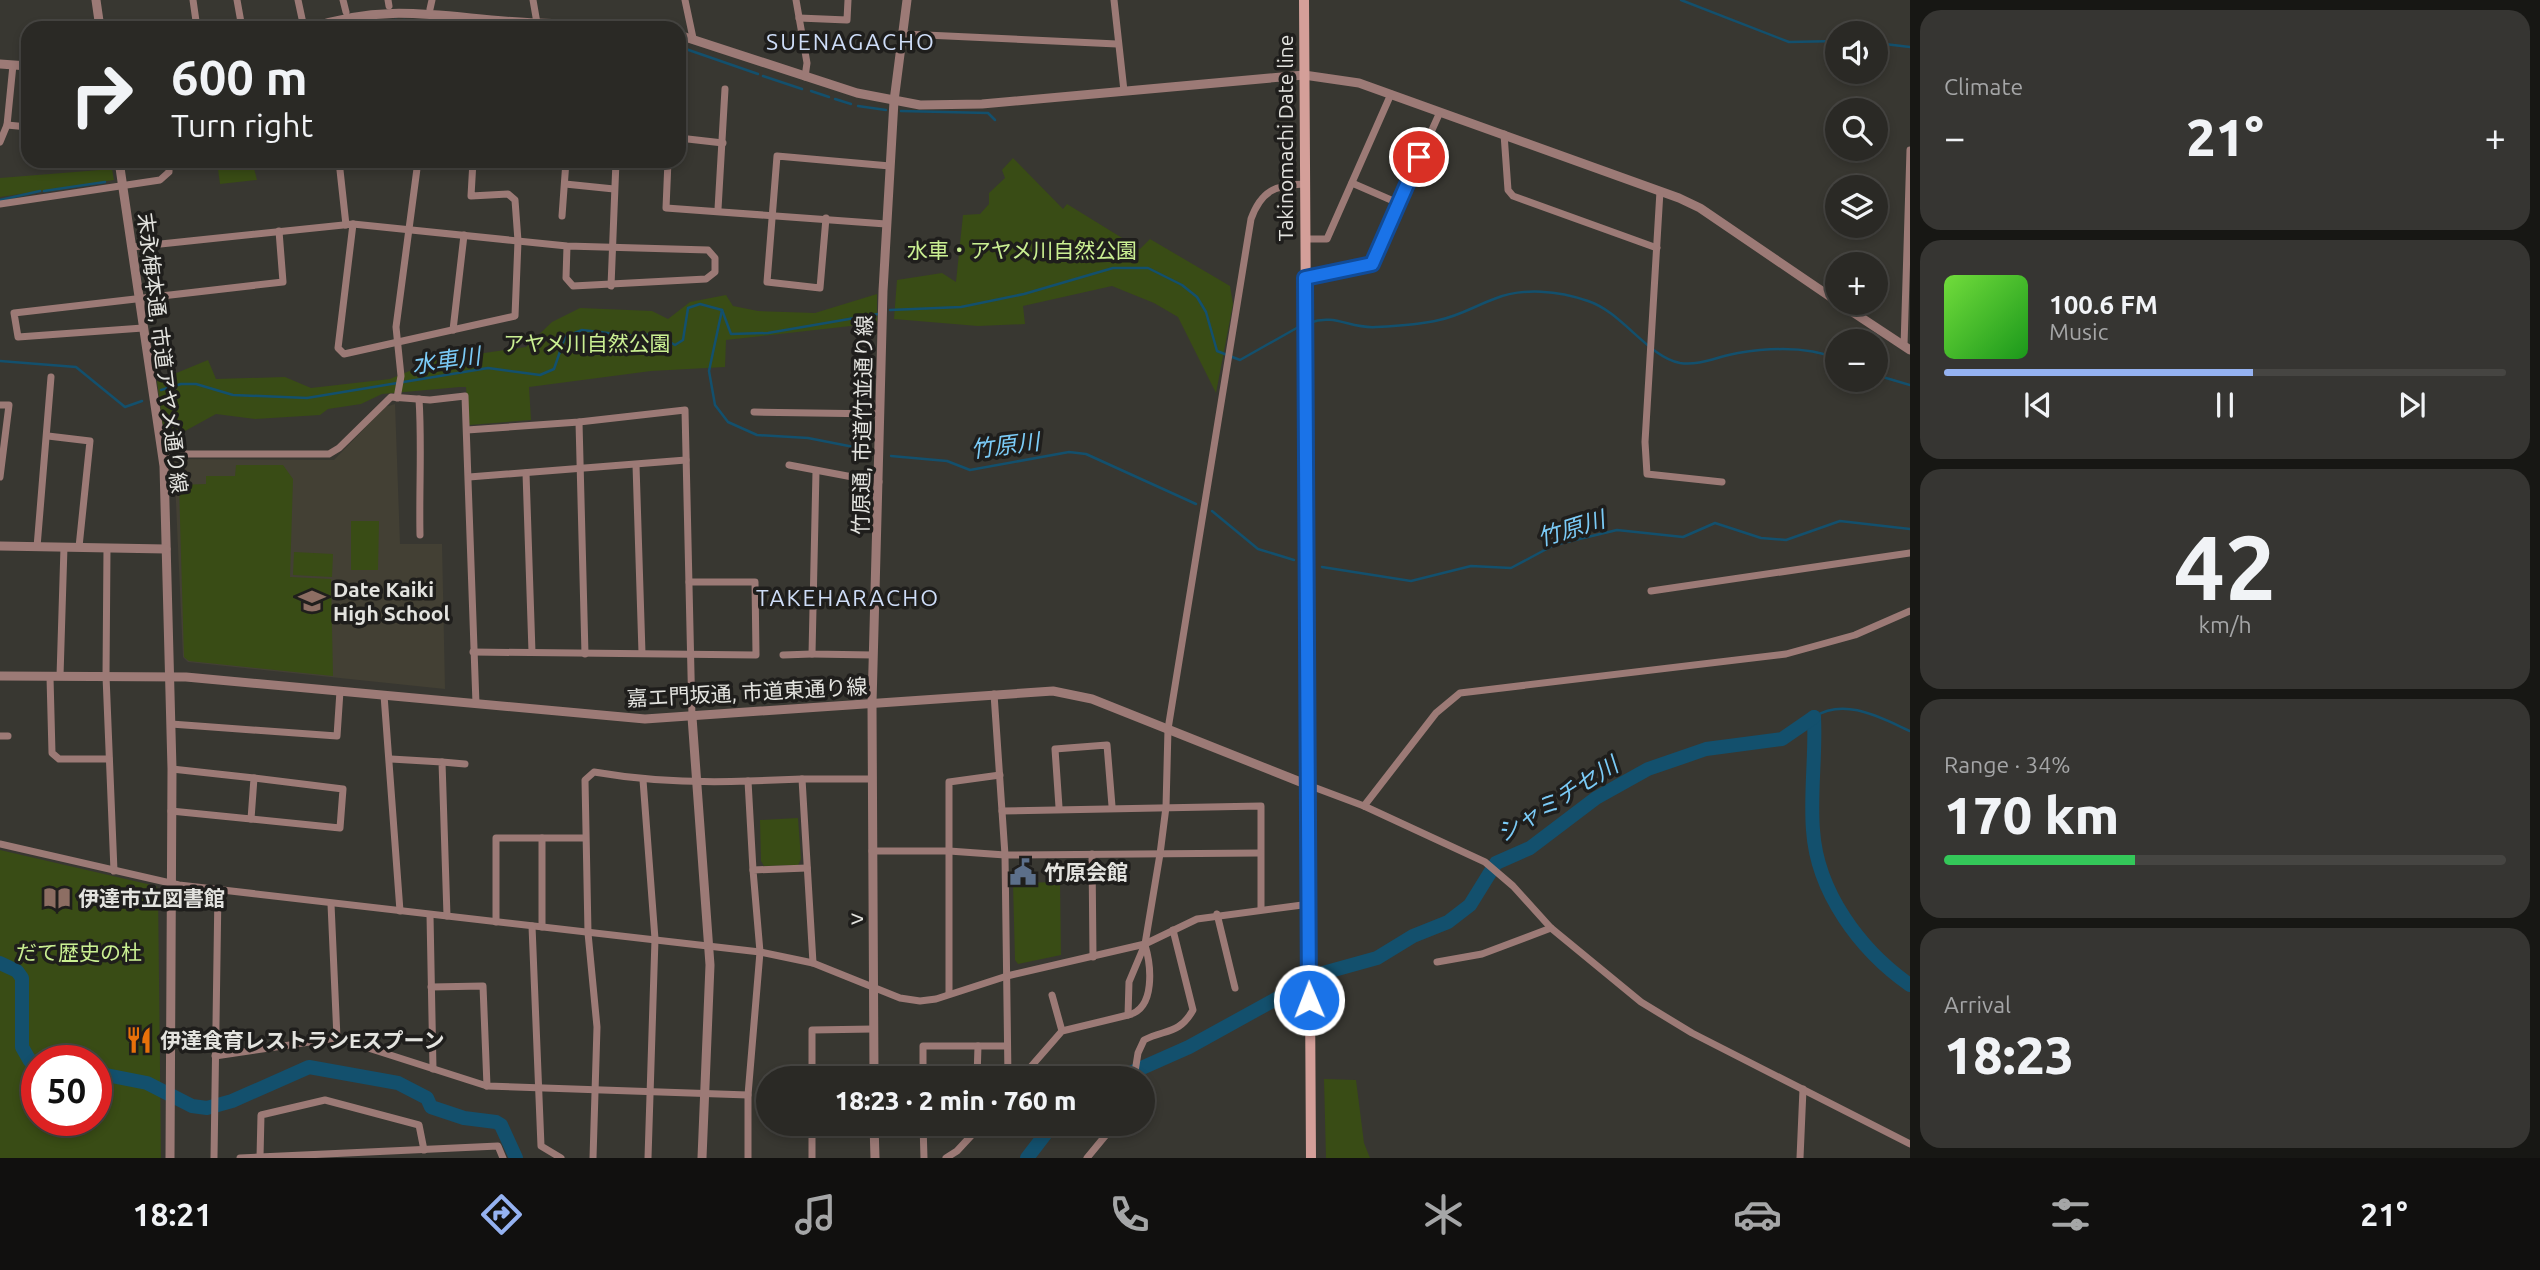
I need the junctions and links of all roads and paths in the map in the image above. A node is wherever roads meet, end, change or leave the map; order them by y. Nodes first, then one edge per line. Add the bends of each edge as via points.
1 (96, 0) edge
2 (193, 0) edge
3 (237, 0) edge
4 (298, 0) edge
5 (343, 0) edge
6 (533, 0) edge
7 (685, 0) edge
8 (796, 0) edge
9 (848, 0) edge
10 (908, 0) edge
11 (1114, 0) edge
12 (1304, 0) edge
13 (389, 3) edge
14 (431, 4) edge
15 (346, 12) junction
16 (799, 18) junction
17 (99, 21) edge
18 (196, 21) edge
19 (241, 21) edge
20 (302, 21) edge
21 (331, 21) edge
22 (481, 21) edge
23 (537, 21) edge
24 (904, 34) junction
25 (686, 36) edge
26 (693, 38) junction
27 (1117, 44) junction
28 (0, 64) edge
29 (13, 65) junction
30 (21, 66) edge
31 (1304, 75) junction
32 (805, 76) junction
33 (725, 89) dead end
34 (1124, 91) junction
35 (1391, 94) junction
36 (894, 101) junction
37 (1440, 112) junction
38 (7, 125) junction
39 (21, 126) edge
40 (1504, 134) junction
41 (686, 139) edge
42 (0, 142) edge
43 (723, 143) junction
44 (1910, 150) edge
45 (890, 166) junction
46 (120, 168) edge
47 (169, 168) edge
48 (340, 168) edge
49 (417, 168) edge
50 (473, 168) edge
51 (566, 168) edge
52 (616, 168) edge
53 (668, 168) edge
54 (1352, 183) junction
55 (565, 184) junction
56 (1304, 184) junction
57 (123, 185) junction
58 (614, 189) junction
59 (1660, 191) junction
60 (1398, 203) junction
61 (0, 204) edge
62 (718, 209) junction
63 (772, 213) junction
64 (562, 216) dead end
65 (826, 218) junction
66 (887, 224) junction
67 (349, 225) junction
68 (410, 230) junction
69 (279, 231) junction
70 (464, 235) junction
71 (1305, 239) junction
72 (518, 241) junction
73 (567, 246) junction
74 (132, 247) junction
75 (611, 247) junction
76 (1657, 248) junction
77 (1305, 278) junction
78 (611, 286) junction
79 (1825, 293) edge
80 (139, 299) junction
81 (1858, 315) edge
82 (144, 328) junction
83 (453, 330) junction
84 (396, 343) junction
85 (1907, 348) edge
86 (51, 377) dead end
87 (397, 398) junction
88 (419, 399) junction
89 (0, 405) edge
90 (754, 412) dead end
91 (880, 415) junction
92 (579, 422) junction
93 (467, 430) junction
94 (48, 436) junction
95 (162, 454) junction
96 (686, 460) junction
97 (636, 465) junction
98 (789, 465) dead end
99 (580, 469) junction
100 (816, 471) junction
101 (526, 473) junction
102 (0, 477) edge
103 (469, 477) junction
104 (879, 482) junction
105 (1722, 482) dead end
106 (421, 535) dead end
107 (0, 546) edge
108 (37, 547) junction
109 (64, 547) junction
110 (79, 547) junction
111 (107, 548) junction
112 (166, 549) junction
113 (1910, 553) edge
114 (689, 582) junction
115 (1651, 591) dead end
116 (1910, 611) edge
117 (473, 652) junction
118 (532, 652) junction
119 (642, 653) junction
120 (691, 653) junction
121 (585, 654) junction
122 (812, 654) junction
123 (783, 655) dead end
124 (873, 655) junction
125 (0, 676) edge
126 (55, 676) junction
127 (106, 676) junction
128 (170, 677) junction
129 (340, 691) junction
130 (994, 694) junction
131 (384, 695) junction
132 (476, 704) junction
133 (872, 704) junction
134 (692, 717) junction
135 (171, 724) junction
136 (1168, 729) junction
137 (109, 759) junction
138 (391, 759) junction
139 (442, 762) junction
140 (465, 764) dead end
141 (172, 769) junction
142 (1000, 775) junction
143 (254, 778) junction
144 (802, 779) junction
145 (871, 779) junction
146 (643, 780) junction
147 (748, 781) junction
148 (697, 783) junction
149 (1308, 785) junction
150 (1112, 806) junction
151 (1059, 807) junction
152 (1166, 807) junction
153 (1364, 807) junction
154 (171, 811) junction
155 (1002, 811) junction
156 (251, 819) junction
157 (542, 838) junction
158 (585, 838) junction
159 (0, 844) edge
160 (949, 850) junction
161 (872, 851) junction
162 (1260, 853) junction
163 (1091, 854) junction
164 (1160, 854) junction
165 (1005, 855) junction
166 (807, 868) junction
167 (753, 870) junction
168 (114, 871) junction
169 (170, 884) junction
170 (218, 890) junction
171 (331, 904) junction
172 (1310, 904) junction
173 (1261, 908) junction
174 (400, 911) junction
175 (1217, 914) junction
176 (430, 915) junction
177 (447, 916) junction
178 (496, 922) junction
179 (532, 926) junction
180 (542, 927) junction
181 (1551, 928) junction
182 (1173, 930) junction
183 (588, 933) junction
184 (655, 939) junction
185 (1145, 944) junction
186 (708, 945) junction
187 (760, 952) junction
188 (1093, 957) junction
189 (1437, 962) dead end
190 (813, 963) junction
191 (1006, 976) junction
192 (431, 987) junction
193 (873, 987) junction
194 (1236, 988) dead end
195 (949, 993) junction
196 (1052, 995) dead end
197 (1128, 1015) junction
198 (873, 1029) junction
199 (1062, 1031) junction
200 (337, 1038) junction
201 (978, 1046) junction
202 (1007, 1046) junction
203 (215, 1056) junction
204 (812, 1066) edge
205 (874, 1066) edge
206 (923, 1066) edge
207 (978, 1066) edge
208 (1008, 1066) edge
209 (1031, 1066) edge
210 (1136, 1066) edge
211 (433, 1069) junction
212 (487, 1086) junction
213 (537, 1087) junction
214 (1804, 1088) junction
215 (596, 1090) junction
216 (650, 1091) junction
217 (704, 1094) junction
218 (748, 1096) junction
219 (812, 1136) edge
220 (874, 1136) edge
221 (923, 1136) edge
222 (971, 1136) edge
223 (1105, 1136) edge
224 (1910, 1144) edge
225 (424, 1150) junction
226 (342, 1155) edge
227 (260, 1157) edge
228 (170, 1158) edge
229 (214, 1158) edge
230 (240, 1158) edge
231 (503, 1158) edge
232 (561, 1158) edge
233 (593, 1158) edge
234 (648, 1158) edge
235 (702, 1158) edge
236 (748, 1158) edge
237 (812, 1158) edge
238 (875, 1158) edge
239 (924, 1158) edge
240 (946, 1158) edge
241 (1087, 1158) edge
242 (1311, 1158) edge
243 (1800, 1158) edge

1 - 17 street
2 - 18 street
3 - 19 street
4 - 20 street
5 - 15 street
6 - 23 street
7 - 26 street
8 - 16 street
9 - 16 street via 847,20
10 - 24 street, 竹原通, 市道竹並通り線
11 - 27 street
12 - 31 main road, Takinomachi Date line
13 - 14 street
13 - 15 street
14 - 22 street
15 - 21 street
16 - 32 street
24 - 27 street
24 - 36 street, 竹原通, 市道竹並通り線
25 - 26 street
26 - 32 street
27 - 34 street
28 - 29 street
29 - 30 street
29 - 38 street
31 - 34 street
31 - 35 street via 1339,79
31 - 56 main road, Takinomachi Date line
32 - 36 street
33 - 43 street
34 - 36 street via 954,105
35 - 37 street
35 - 54 street
36 - 45 street, 竹原通, 市道竹並通り線
37 - 40 street
37 - 60 street
38 - 39 street
38 - 42 street
40 - 59 street
40 - 76 street via 1508,190 1513,196
41 - 43 street
43 - 62 street
44 - 85 street
45 - 63 street via 777,156
45 - 66 street, 竹原通, 市道竹並通り線
46 - 57 street, 末永梅本通, 市道アヤメ通り線
47 - 57 street via 160,180
48 - 67 street
49 - 68 street
50 - 72 street via 471,196 508,194 515,200
51 - 55 street
52 - 58 street
53 - 62 street via 666,208
54 - 60 street
54 - 71 street via 1327,239
55 - 58 street
55 - 64 street
56 - 71 main road, Takinomachi Date line
56 - 136 street via 1271,189 1257,202 1251,219
57 - 61 street
57 - 74 street, 末永梅本通, 市道アヤメ通り線
58 - 75 street
59 - 76 street
59 - 79 street via 1700,208
60 - 77 street via 1372,264
62 - 63 street
63 - 65 street
63 - 65 street via 767,282 820,288
65 - 66 street
66 - 91 street, 竹原通, 市道竹並通り線
67 - 68 street
67 - 69 street
67 - 84 street via 338,348 344,354
68 - 70 street
68 - 84 street
69 - 74 street
69 - 80 street via 283,282
70 - 72 street
70 - 83 street
71 - 77 main road, Takinomachi Date line
72 - 73 street
72 - 83 street via 515,316
73 - 75 street
73 - 78 street via 566,278 573,286
74 - 80 street, 末永梅本通, 市道アヤメ通り線
75 - 78 street
75 - 78 street via 708,250 715,258 715,272 706,279
76 - 105 street via 1646,408 1647,474
77 - 149 main road, Takinomachi Date line
80 - 82 street, 末永梅本通, 市道アヤメ通り線
80 - 82 street via 14,313 18,337
81 - 85 street
82 - 95 street, 末永梅本通, 市道アヤメ通り線
83 - 84 street
84 - 87 street
86 - 94 street
87 - 88 street
87 - 95 street via 379,405 329,454
88 - 93 street via 465,396
88 - 106 street
89 - 102 street via 9,405
90 - 91 street
91 - 104 street, 竹原通, 市道竹並通り線
92 - 93 street
92 - 96 street via 685,410
92 - 99 street
93 - 103 street
94 - 108 street
94 - 110 street via 90,441
95 - 112 street, 末永梅本通, 市道アヤメ通り線
96 - 97 street
96 - 114 street
97 - 99 street
97 - 119 street
98 - 100 street
99 - 101 street
99 - 121 street
100 - 104 street
100 - 122 street
101 - 103 street
101 - 118 street
103 - 117 street
104 - 124 street, 竹原通, 市道竹並通り線
107 - 108 street
108 - 109 street
109 - 110 street
109 - 126 street
110 - 111 street
111 - 112 street
111 - 127 street
112 - 128 street, 末永梅本通, 市道アヤメ通り線
113 - 115 street
114 - 120 street
114 - 120 street via 755,582 756,655
116 - 153 street via 1854,635 1786,654 1460,693 1436,713
117 - 118 street
117 - 132 street
118 - 121 street
119 - 120 street
119 - 121 street
120 - 134 street
122 - 123 street
122 - 124 street
124 - 133 street, 竹原通, 市道竹並通り線
125 - 126 street, 嘉エ門坂通, 市道東通り線
126 - 127 street, 嘉エ門坂通, 市道東通り線
126 - 137 street via 52,753 59,759
127 - 128 street, 嘉エ門坂通, 市道東通り線
127 - 137 street
128 - 129 street, 嘉エ門坂通, 市道東通り線
128 - 135 street, 末永梅本通, 市道アヤメ通り線
129 - 131 street, 嘉エ門坂通, 市道東通り線
129 - 135 street via 337,736
130 - 133 street, 嘉エ門坂通, 市道東通り線
130 - 136 street, 嘉エ門坂通, 市道東通り線 via 1069,692
130 - 142 street
131 - 132 street, 嘉エ門坂通, 市道東通り線
131 - 138 street
132 - 134 street, 嘉エ門坂通, 市道東通り線 via 645,719
133 - 134 street, 嘉エ門坂通, 市道東通り線
133 - 145 street, 竹原通, 市道竹並通り線
134 - 148 street
135 - 141 street, 末永梅本通, 市道アヤメ通り線
136 - 149 street, 嘉エ門坂通, 市道東通り線
136 - 152 street
137 - 168 street
138 - 139 street
138 - 174 street
139 - 140 street
139 - 177 street
141 - 143 street
141 - 154 street, 末永梅本通, 市道アヤメ通り線
142 - 155 street
142 - 160 street via 949,782
143 - 156 street
143 - 156 street via 343,789 340,828
144 - 145 street
144 - 147 street
144 - 166 street
145 - 161 street, 竹原通, 市道竹並通り線
146 - 148 street
146 - 158 street via 594,772 585,779
146 - 184 street
147 - 148 street
147 - 167 street
148 - 186 street
149 - 153 street
149 - 172 main road, Takinomachi Date line
150 - 151 street
150 - 151 street via 1107,745 1055,749
150 - 152 street
151 - 155 street
152 - 162 street via 1261,806
152 - 164 street
153 - 181 street via 1485,862
154 - 156 street
154 - 169 street, 末永梅本通, 市道アヤメ通り線
155 - 165 street
157 - 158 street
157 - 178 street via 496,838
157 - 180 street
158 - 183 street
159 - 168 street
160 - 161 street
160 - 165 street
160 - 195 street
161 - 193 street, ｖ
162 - 164 street
162 - 173 street
163 - 164 street
163 - 165 street
163 - 188 street
164 - 185 street
165 - 191 street
166 - 167 street
166 - 190 street
167 - 187 street
168 - 169 street
169 - 170 street
169 - 228 street, 末永梅本通, 市道アヤメ通り線
170 - 171 street
170 - 203 street
171 - 174 street
171 - 200 street
172 - 173 street
172 - 242 main road, Takinomachi Date line
173 - 175 street
174 - 176 street
175 - 182 street
175 - 194 street
176 - 177 street
176 - 192 street
177 - 178 street
178 - 179 street
179 - 180 street
179 - 213 street
180 - 183 street
181 - 189 street via 1482,954
181 - 214 street via 1670,1021
182 - 185 street
182 - 210 street via 1192,1010 1183,1024 1169,1033 1144,1040
183 - 184 street
183 - 215 street via 597,1027
184 - 186 street
184 - 216 street
185 - 188 street
185 - 197 street via 1129,982
185 - 197 street via 1149,985 1139,1009
186 - 187 street
186 - 217 street
187 - 190 street
187 - 218 street
188 - 191 street
190 - 193 street
191 - 195 street
191 - 202 street
192 - 211 street
192 - 212 street via 483,986
193 - 195 street via 920,1001
193 - 198 street
196 - 199 street
197 - 199 street
198 - 204 street via 812,1030
198 - 205 street
199 - 209 street
200 - 203 street
200 - 211 street
201 - 202 street
201 - 206 street via 923,1046
201 - 207 street
202 - 208 street
203 - 229 street
211 - 212 street
212 - 213 street
213 - 215 street
213 - 232 street via 541,1146
214 - 224 street
214 - 243 street
215 - 216 street
215 - 233 street
216 - 217 street
216 - 234 street
217 - 218 street
217 - 235 street
218 - 236 street
219 - 237 street
220 - 238 street
221 - 239 street
222 - 240 street
223 - 241 street
225 - 226 street
225 - 227 street via 419,1125 325,1100 261,1115
225 - 231 street via 498,1146
226 - 227 street
227 - 230 street

